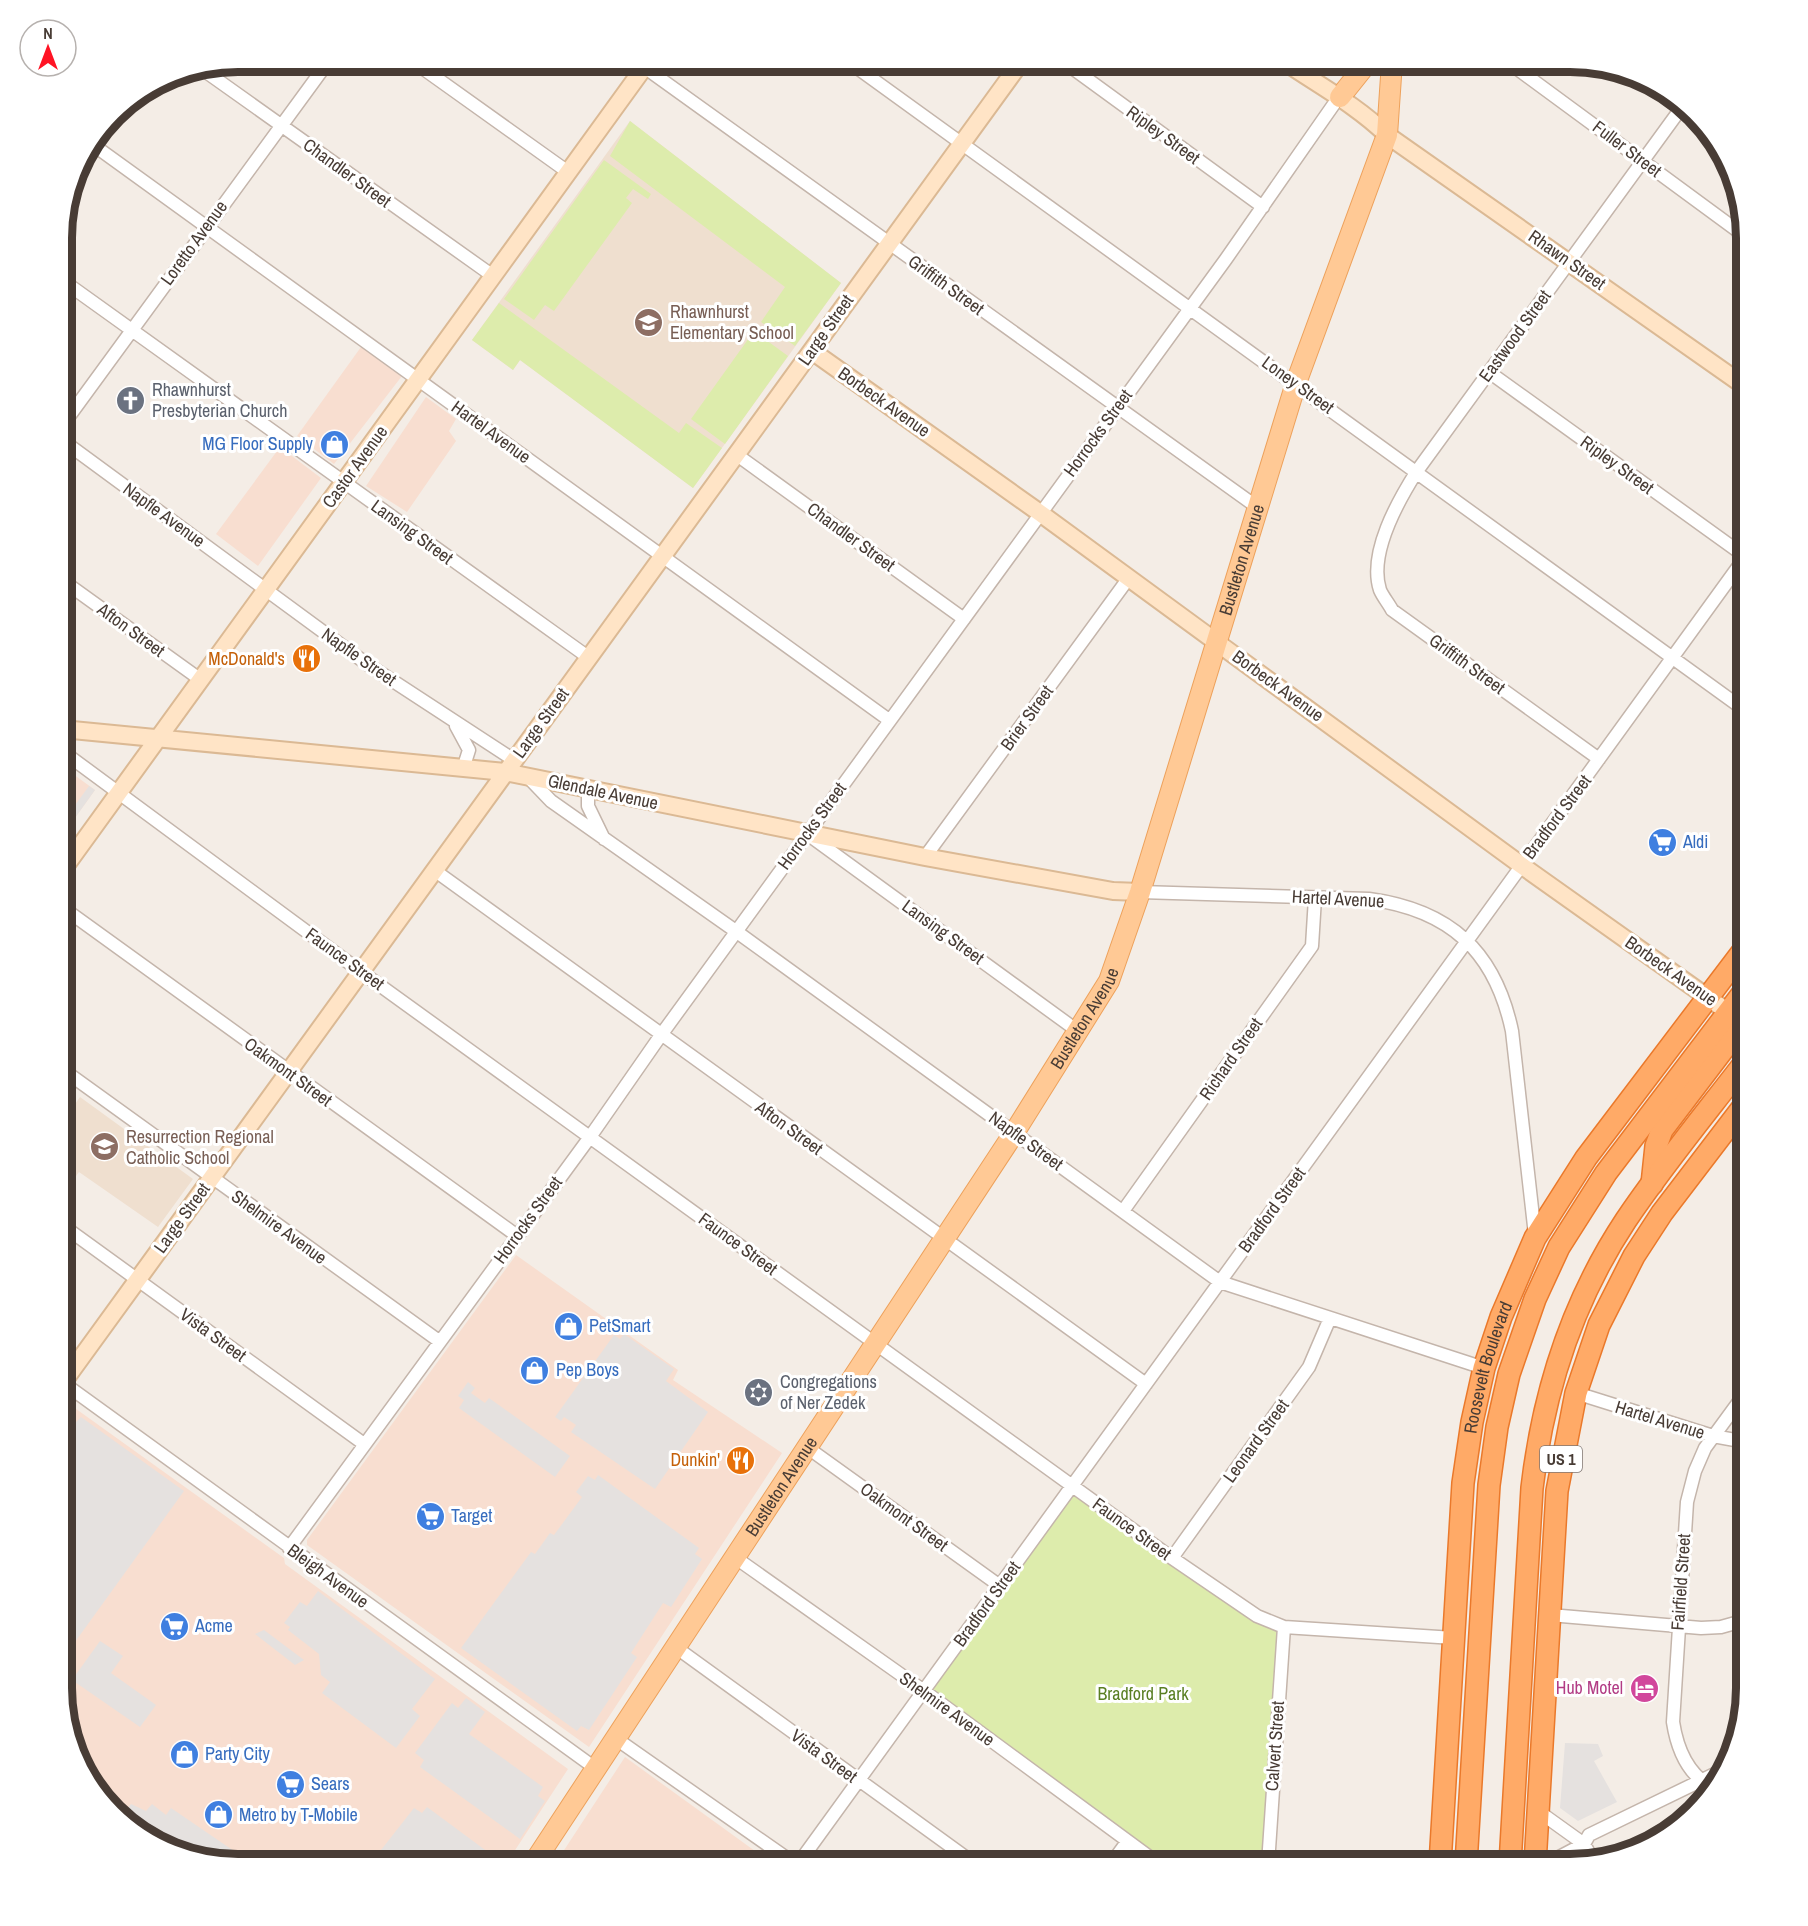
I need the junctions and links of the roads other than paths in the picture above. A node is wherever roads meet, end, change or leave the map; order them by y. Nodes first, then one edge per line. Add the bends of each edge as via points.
1 (320, 72) edge
2 (428, 72) edge
3 (637, 72) edge
4 (655, 72) edge
5 (863, 72) edge
6 (1014, 72) edge
7 (1078, 72) edge
8 (1300, 72) edge
9 (1360, 72) edge
10 (1391, 72) edge
11 (1522, 72) edge
12 (210, 75) edge
13 (1337, 100) junction
14 (1678, 113) edge
15 (280, 125) junction
16 (1387, 135) junction
17 (961, 142) junction
18 (98, 149) edge
19 (1644, 161) junction
20 (568, 172) junction
21 (1263, 207) junction
22 (205, 228) junction
23 (1736, 229) edge
24 (888, 243) junction
25 (1570, 262) junction
26 (493, 276) junction
27 (72, 287) edge
28 (1189, 307) junction
29 (132, 332) junction
30 (812, 351) junction
31 (1489, 372) junction
32 (419, 379) junction
33 (1736, 380) edge
34 (1296, 383) junction
35 (1116, 408) junction
36 (72, 413) edge
37 (72, 447) edge
38 (737, 455) junction
39 (1417, 471) junction
40 (344, 482) junction
41 (1257, 507) junction
42 (1040, 513) junction
43 (1384, 543) joint
44 (1736, 550) edge
45 (663, 556) junction
46 (1736, 571) edge
47 (1128, 579) junction
48 (72, 587) edge
49 (265, 590) junction
50 (964, 619) junction
51 (1215, 641) junction
52 (588, 657) junction
53 (1673, 658) junction
54 (201, 680) junction
55 (1736, 704) edge
56 (889, 720) junction
57 (454, 722) junction
58 (72, 730) edge
59 (158, 739) junction
60 (72, 759) edge
61 (1599, 759) junction
62 (509, 766) junction
63 (463, 769) junction
64 (528, 777) junction
65 (588, 789) junction
66 (119, 793) junction
67 (807, 833) junction
68 (604, 840) junction
69 (72, 857) edge
70 (925, 857) junction
71 (1521, 865) junction
72 (434, 870) junction
73 (1140, 892) junction
74 (1315, 898) junction
75 (72, 914) edge
76 (737, 932) junction
77 (1466, 939) junction
78 (1736, 960) edge
79 (360, 971) junction
80 (1707, 998) junction
81 (1736, 1016) edge
82 (1736, 1024) edge
83 (1736, 1025) edge
84 (1079, 1032) junction
85 (661, 1035) junction
86 (289, 1073) junction
87 (1736, 1073) edge
88 (72, 1076) edge
89 (1736, 1116) edge
90 (1014, 1133) junction
91 (590, 1137) junction
92 (210, 1178) junction
93 (1652, 1185) junction
94 (1123, 1211) junction
95 (72, 1232) edge
96 (516, 1235) junction
97 (1535, 1238) junction
98 (942, 1239) junction
99 (138, 1280) junction
100 (1220, 1282) junction
101 (1330, 1318) junction
102 (439, 1341) junction
103 (876, 1343) junction
104 (1484, 1368) junction
105 (72, 1369) edge
106 (1146, 1384) junction
107 (72, 1390) edge
108 (1576, 1393) junction
109 (1736, 1405) edge
110 (1713, 1436) junction
111 (1736, 1440) edge
112 (364, 1444) junction
113 (808, 1448) junction
114 (1072, 1486) junction
115 (289, 1548) junction
116 (733, 1556) junction
117 (1172, 1558) junction
118 (1527, 1571) junction
119 (1000, 1586) junction
120 (1550, 1615) junction
121 (1736, 1622) edge
122 (1678, 1624) junction
123 (1284, 1627) junction
124 (1454, 1638) junction
125 (674, 1646) junction
126 (1547, 1664) junction
127 (924, 1691) junction
128 (1448, 1731) junction
129 (615, 1738) junction
130 (596, 1768) junction
131 (858, 1781) junction
132 (1705, 1784) edge
133 (1538, 1811) junction
134 (1127, 1842) junction
135 (1584, 1844) junction
136 (1589, 1853) edge
137 (539, 1854) edge
138 (782, 1854) edge
139 (803, 1854) edge
140 (961, 1854) edge
141 (1118, 1854) edge
142 (1144, 1854) edge
143 (1269, 1854) edge
144 (1441, 1854) edge
145 (1465, 1854) edge
146 (1466, 1854) edge
147 (1511, 1854) edge
148 (1536, 1854) edge
149 (1565, 1854) edge

1 - 15 street, Loretto Avenue
2 - 20 street
3 - 20 street, Castor Avenue
4 - 24 street, Griffith Street
5 - 17 street, Loney Street
6 - 17 street, Large Street
7 - 21 street, Ripley Street
8 - 13 street, Rhawn Street
9 - 13 main road
10 - 16 main road, Bustleton Avenue
11 - 19 street, Fuller Street
12 - 15 street, Chandler Street
13 - 16 street, Rhawn Street via 1367,116
13 - 21 street, Horrocks Street
14 - 19 street, Eastwood Street
15 - 22 street, Loretto Avenue
15 - 26 street, Chandler Street
16 - 25 street, Rhawn Street
16 - 34 main road, Bustleton Avenue
17 - 24 street, Large Street
17 - 28 street, Loney Street
18 - 22 street, Hartel Avenue
19 - 23 street, Fuller Street
19 - 25 street, Eastwood Street
20 - 26 street, Castor Avenue
21 - 28 street, Horrocks Street
22 - 29 street, Loretto Avenue
22 - 32 street, Hartel Avenue
24 - 30 street, Large Street
24 - 35 street, Griffith Street
25 - 31 street, Eastwood Street
25 - 33 street, Rhawn Street
26 - 32 street, Castor Avenue
27 - 29 street, Lansing Street
28 - 34 street, Loney Street
28 - 35 street, Horrocks Street
29 - 36 street, Loretto Avenue
29 - 40 street, Lansing Street
30 - 38 street, Large Street
30 - 42 street, Borbeck Avenue
31 - 39 street, Eastwood Street
31 - 44 street, Ripley Street
32 - 40 street, Castor Avenue
32 - 45 street, Hartel Avenue
34 - 39 street, Loney Street
34 - 41 main road, Bustleton Avenue
35 - 41 street, Griffith Street
35 - 42 street, Horrocks Street
37 - 49 street, Napfle Avenue
38 - 45 street, Large Street
38 - 50 street, Chandler Street
39 - 43 street, Eastwood Street via 1395,506
39 - 53 street, Loney Street
40 - 49 street, Castor Avenue
40 - 52 street, Lansing Street
41 - 51 main road, Bustleton Avenue
42 - 47 street, Borbeck Avenue
42 - 50 street, Horrocks Street
43 - 61 street, Griffith Street via 1378,567 1380,590 1392,610
45 - 52 street, Large Street
45 - 56 street, Hartel Avenue
46 - 53 street, Bradford Street
47 - 51 street, Borbeck Avenue
47 - 70 street, Brier Street
48 - 54 street, Afton Street
49 - 54 street, Castor Avenue
49 - 57 street, Napfle Street
50 - 56 street, Horrocks Street
51 - 71 street, Borbeck Avenue
51 - 73 main road, Bustleton Avenue
52 - 62 street, Large Street
53 - 55 street, Loney Street
53 - 61 street, Bradford Street
54 - 59 street, Castor Avenue
56 - 67 street, Horrocks Street
57 - 62 street, Napfle Street
57 - 63 street, Napfle Street via 469,750
58 - 59 street, Glendale Avenue
59 - 63 street, Glendale Avenue
59 - 66 street, Castor Avenue
60 - 66 street, Faunce Street
61 - 71 street, Bradford Street
62 - 63 street, Glendale Avenue
62 - 64 street, Glendale Avenue
62 - 72 street, Large Street
64 - 65 street, Glendale Avenue
64 - 68 street, Napfle Street via 551,801
65 - 67 street, Glendale Avenue
65 - 68 street via 588,806
66 - 69 street, Castor Avenue
66 - 79 street, Faunce Street
67 - 70 street, Glendale Avenue
67 - 76 street, Horrocks Street
67 - 84 street, Lansing Street
68 - 76 street, Napfle Street
70 - 73 street, Glendale Avenue via 1113,891
71 - 77 street, Bradford Street
71 - 80 street, Borbeck Avenue
72 - 79 street, Large Street
72 - 85 street, Afton Street
73 - 74 street, Hartel Avenue
73 - 84 main road, Bustleton Avenue via 1109,981
74 - 77 street, Hartel Avenue via 1398,903 1441,922
74 - 94 street, Richard Street via 1312,946
75 - 86 street, Oakmont Street
76 - 85 street, Horrocks Street
76 - 90 street, Napfle Street
77 - 97 street, Hartel Avenue via 1492,973 1507,1005
77 - 100 street, Bradford Street
78 - 80 highway, Roosevelt Boulevard
79 - 86 street, Large Street
79 - 91 street, Faunce Street
80 - 81 street, Borbeck Avenue
80 - 97 highway, Roosevelt Boulevard via 1586,1158
82 - 146 highway, Roosevelt Boulevard via 1606,1173 1574,1221 1535,1299 1511,1366 1489,1485
83 - 93 highway via 1662,1130 1656,1146
84 - 90 main road, Bustleton Avenue
85 - 91 street, Horrocks Street
85 - 98 street, Afton Street
86 - 92 street, Large Street
86 - 96 street, Oakmont Street
87 - 93 highway, US 1
88 - 92 street, Shelmire Avenue
89 - 108 highway, US 1 via 1634,1256 1599,1325
90 - 94 street, Napfle Street
90 - 98 main road, Bustleton Avenue
91 - 96 street, Horrocks Street
91 - 103 street, Faunce Street
92 - 99 street, Large Street
92 - 102 street, Shelmire Avenue
93 - 118 highway, US 1 via 1598,1267 1558,1364 1535,1462
94 - 100 street, Napfle Street
95 - 99 street, Vista Street
96 - 102 street, Horrocks Street
97 - 104 highway, Roosevelt Boulevard
98 - 103 main road, Bustleton Avenue
98 - 106 street, Afton Street
99 - 105 street, Large Street
99 - 112 street, Vista Street
100 - 101 street, Napfle Street
100 - 106 street, Bradford Street
101 - 104 street, Napfle Street
101 - 117 street, Leonard Street via 1310,1367
102 - 112 street, Horrocks Street
103 - 113 main road, Bustleton Avenue
103 - 114 street, Faunce Street
104 - 124 highway, Roosevelt Boulevard via 1463,1483
106 - 114 street, Bradford Street
107 - 115 street, Bleigh Avenue
108 - 110 street, Hartel Avenue
108 - 120 highway, US 1 via 1559,1474
109 - 110 street, Fairfield Street
110 - 111 street, Hartel Avenue
110 - 122 street, Fairfield Street via 1695,1471 1687,1502
112 - 115 street, Horrocks Street
113 - 116 main road, Bustleton Avenue
113 - 119 street, Oakmont Street
114 - 117 street, Faunce Street
114 - 119 street, Bradford Street
115 - 130 street, Bleigh Avenue
116 - 125 main road, Bustleton Avenue
116 - 127 street, Shelmire Avenue
117 - 123 street, Faunce Street via 1257,1616
118 - 126 highway
118 - 147 highway, US 1
119 - 127 street, Bradford Street
120 - 122 street
120 - 126 highway, US 1
121 - 122 street via 1711,1628
122 - 132 street, Fairfield Street via 1673,1722 1679,1748
123 - 124 street, Faunce Street
123 - 143 street, Calvert Street
124 - 128 highway, Roosevelt Boulevard
125 - 129 main road, Bustleton Avenue
125 - 131 street, Vista Street
126 - 133 highway, US 1
127 - 131 street, Bradford Street
127 - 134 street, Shelmire Avenue
128 - 144 highway, Roosevelt Boulevard
128 - 145 highway
129 - 130 main road, Bustleton Avenue
129 - 138 street
130 - 137 main road, Bustleton Avenue
131 - 139 street, Bradford Street
131 - 140 street, Vista Street
132 - 135 street via 1589,1835
133 - 135 street
133 - 148 highway, US 1
134 - 141 street
134 - 142 street, Shelmire Avenue
135 - 136 street
135 - 149 street

